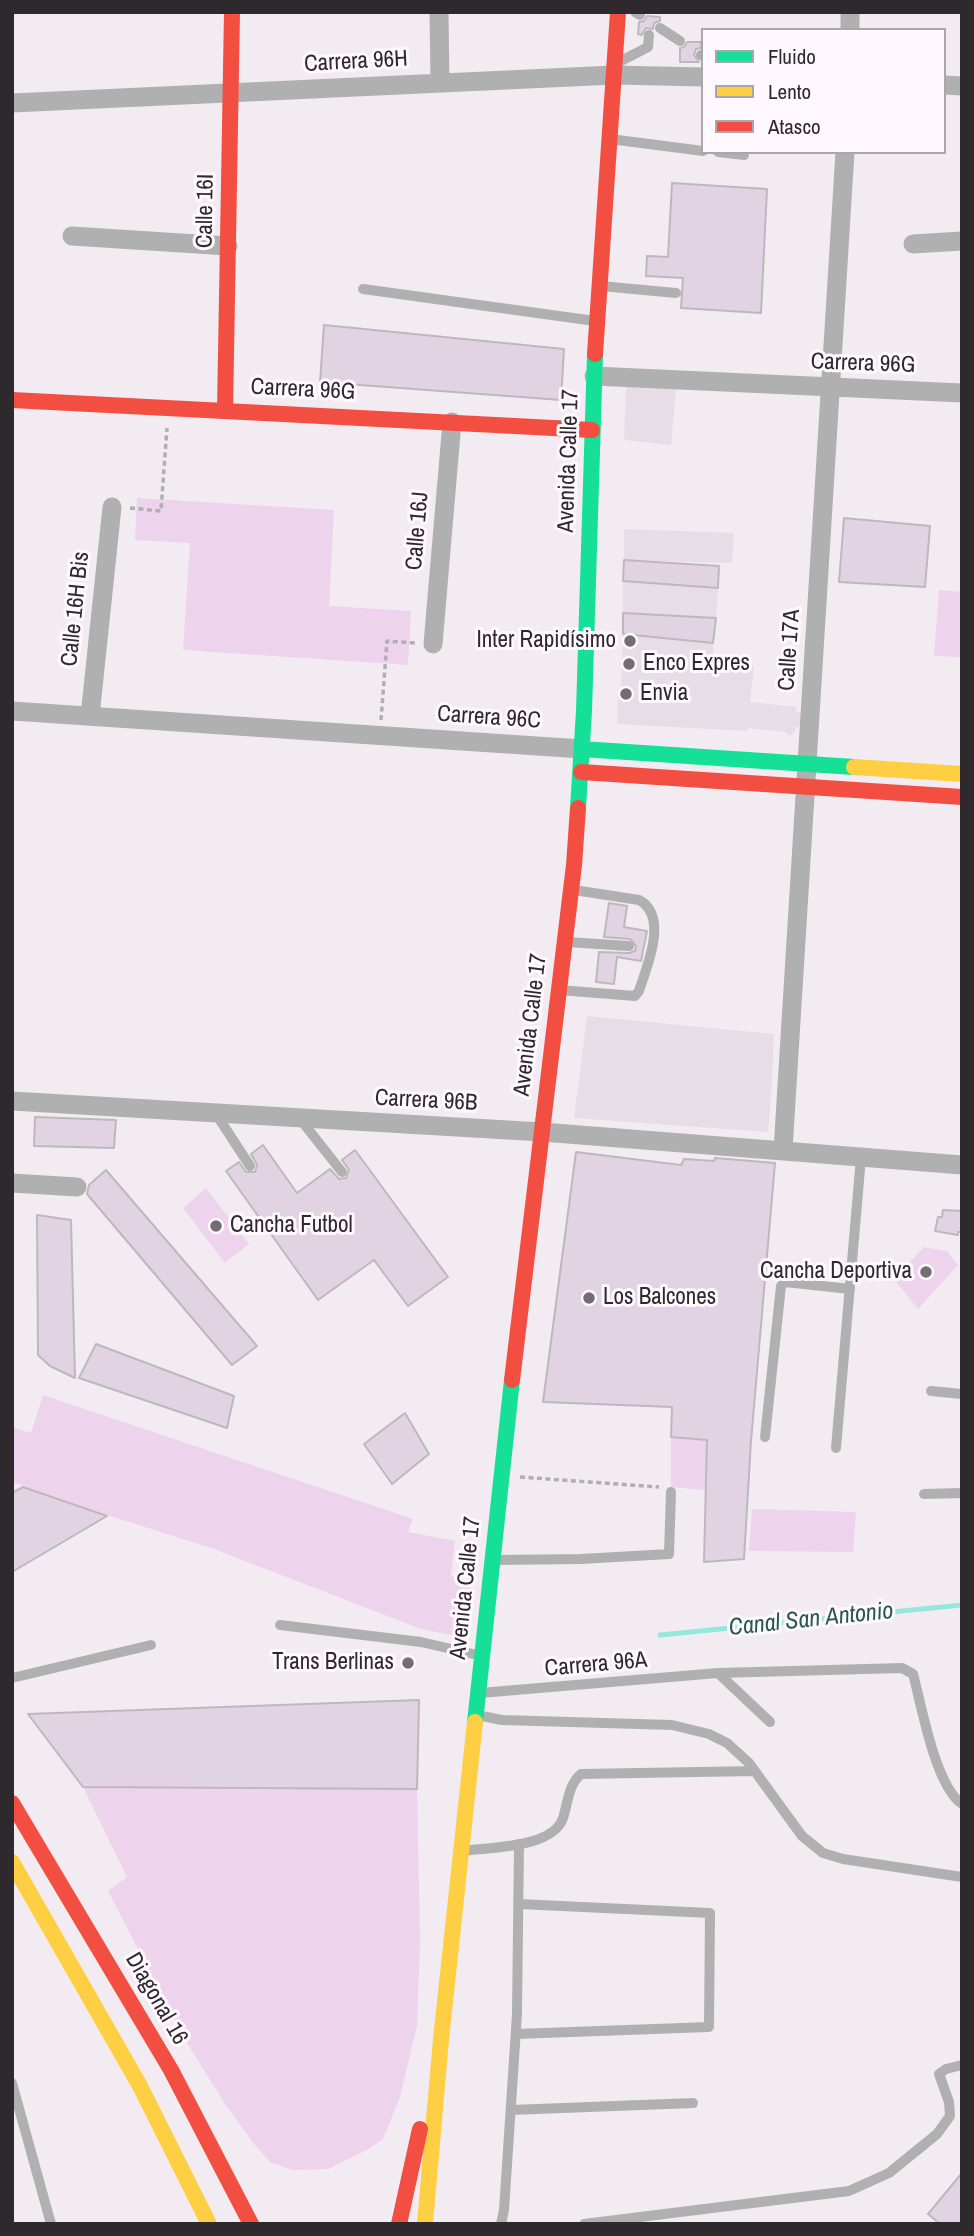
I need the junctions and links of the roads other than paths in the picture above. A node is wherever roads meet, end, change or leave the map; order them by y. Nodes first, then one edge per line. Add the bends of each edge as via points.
1 (232, 12) edge
2 (439, 12) edge
3 (618, 12) edge
4 (660, 28) dead end
5 (649, 35) dead end
6 (680, 41) dead end
7 (615, 69) junction
8 (701, 77) edge
9 (440, 83) junction
10 (231, 93) junction
11 (12, 103) edge
12 (610, 139) junction
13 (701, 151) edge
14 (735, 154) edge
15 (845, 154) edge
16 (744, 155) dead end
17 (72, 236) dead end
18 (962, 241) edge
19 (913, 244) dead end
20 (228, 246) junction
21 (600, 286) junction
22 (363, 289) dead end
23 (676, 293) dead end
24 (598, 321) junction
25 (594, 376) junction
26 (830, 387) junction
27 (962, 393) edge
28 (12, 400) edge
29 (225, 411) junction
30 (452, 422) junction
31 (592, 430) junction
32 (112, 507) road end
33 (433, 644) road end
34 (12, 711) edge
35 (90, 716) junction
36 (582, 749) junction
37 (807, 764) junction
38 (581, 772) junction
39 (962, 774) edge
40 (806, 787) junction
41 (962, 797) edge
42 (571, 889) junction
43 (564, 942) junction
44 (629, 946) dead end
45 (559, 990) junction
46 (12, 1101) edge
47 (216, 1114) junction
48 (299, 1119) junction
49 (541, 1132) junction
50 (783, 1150) junction
51 (861, 1157) junction
52 (962, 1164) edge
53 (250, 1166) dead end
54 (342, 1172) dead end
55 (12, 1183) edge
56 (78, 1187) dead end
57 (850, 1289) junction
58 (931, 1391) dead end
59 (962, 1394) edge
60 (765, 1437) dead end
61 (836, 1448) dead end
62 (671, 1492) road end
63 (962, 1493) edge
64 (924, 1494) dead end
65 (492, 1560) junction
66 (281, 1625) dead end
67 (151, 1645) dead end
68 (482, 1656) junction
69 (718, 1673) junction
70 (12, 1678) edge
71 (479, 1693) junction
72 (476, 1714) junction
73 (770, 1722) dead end
74 (755, 1770) junction
75 (12, 1803) edge
76 (962, 1804) edge
77 (519, 1844) junction
78 (461, 1851) junction
79 (12, 1863) edge
80 (962, 1877) edge
81 (519, 1904) junction
82 (516, 2034) junction
83 (441, 2039) junction
84 (962, 2065) edge
85 (12, 2082) edge
86 (693, 2103) dead end
87 (511, 2110) junction
88 (51, 2224) edge
89 (209, 2224) edge
90 (251, 2224) edge
91 (399, 2224) edge
92 (425, 2224) edge
93 (501, 2224) edge
94 (584, 2224) edge

1 - 10 main road, Calle 16I
2 - 9 street
3 - 7 main road, Avenida Calle 17
4 - 6 lane
5 - 7 lane via 648,47
7 - 8 street, Carrera 96H
7 - 9 street, Carrera 96H
7 - 12 main road, Avenida Calle 17
9 - 10 street, Carrera 96H
10 - 11 street, Carrera 96H
10 - 20 main road, Calle 16I
12 - 13 lane
12 - 21 main road, Avenida Calle 17
14 - 16 lane
15 - 26 street, Calle 17A
17 - 20 street
18 - 19 street
20 - 29 main road, Calle 16I
21 - 23 lane
21 - 24 main road, Avenida Calle 17
22 - 24 lane
24 - 25 main road, Avenida Calle 17
25 - 26 street, Carrera 96G
25 - 31 main road, Avenida Calle 17
26 - 27 street, Carrera 96G
26 - 37 street, Calle 17A
28 - 29 main road, Carrera 96G
29 - 30 main road, Carrera 96G
30 - 31 main road, Carrera 96G
30 - 33 street, Calle 16J
31 - 36 main road, Avenida Calle 17
32 - 35 street, Calle 16H Bis
34 - 35 street, Carrera 96C
35 - 36 street, Carrera 96C
36 - 37 main road, Carrera 96C
36 - 38 main road, Avenida Calle 17
37 - 39 main road, Carrera 96C
37 - 40 street, Calle 17A
38 - 40 main road
38 - 42 main road, Avenida Calle 17
40 - 41 main road
40 - 50 street, Calle 17A
42 - 43 main road, Avenida Calle 17
42 - 45 lane via 639,900 651,910 654,922 635,996
43 - 44 lane
43 - 45 main road, Avenida Calle 17
45 - 49 main road, Avenida Calle 17
46 - 47 street, Carrera 96B
47 - 48 street, Carrera 96B
47 - 53 lane
48 - 49 street, Carrera 96B
48 - 54 lane
49 - 50 street, Carrera 96B
49 - 65 main road, Avenida Calle 17
50 - 51 street, Carrera 96B
51 - 52 street, Carrera 96B
51 - 57 lane
55 - 56 street
57 - 60 lane via 785,1282 781,1286
57 - 61 lane
58 - 59 lane
62 - 65 lane via 669,1554
63 - 64 lane
65 - 68 main road, Avenida Calle 17
66 - 68 lane via 421,1642
67 - 70 lane
68 - 71 main road, Avenida Calle 17
69 - 71 lane, Carrera 96A
69 - 73 lane
69 - 76 lane, Carrera 96A via 902,1668 913,1674 945,1784
71 - 72 main road, Avenida Calle 17
72 - 74 lane via 502,1720 672,1725 727,1743
72 - 78 main road, Avenida Calle 17
74 - 77 lane via 582,1774 575,1780 555,1831 536,1842
74 - 80 lane via 802,1836 823,1853
75 - 90 main road, Diagonal 16 via 171,2070
77 - 78 lane
77 - 81 lane
78 - 83 main road, Avenida Calle 17
79 - 89 main road via 114,2036
81 - 82 lane
81 - 82 lane via 710,1913 709,2027
82 - 87 lane
83 - 91 main road, Avenida Calle 17
83 - 92 main road, Avenida Calle 17
84 - 94 lane via 939,2074 950,2116 937,2134 889,2173 849,2191
85 - 88 lane
86 - 87 lane
87 - 93 lane

